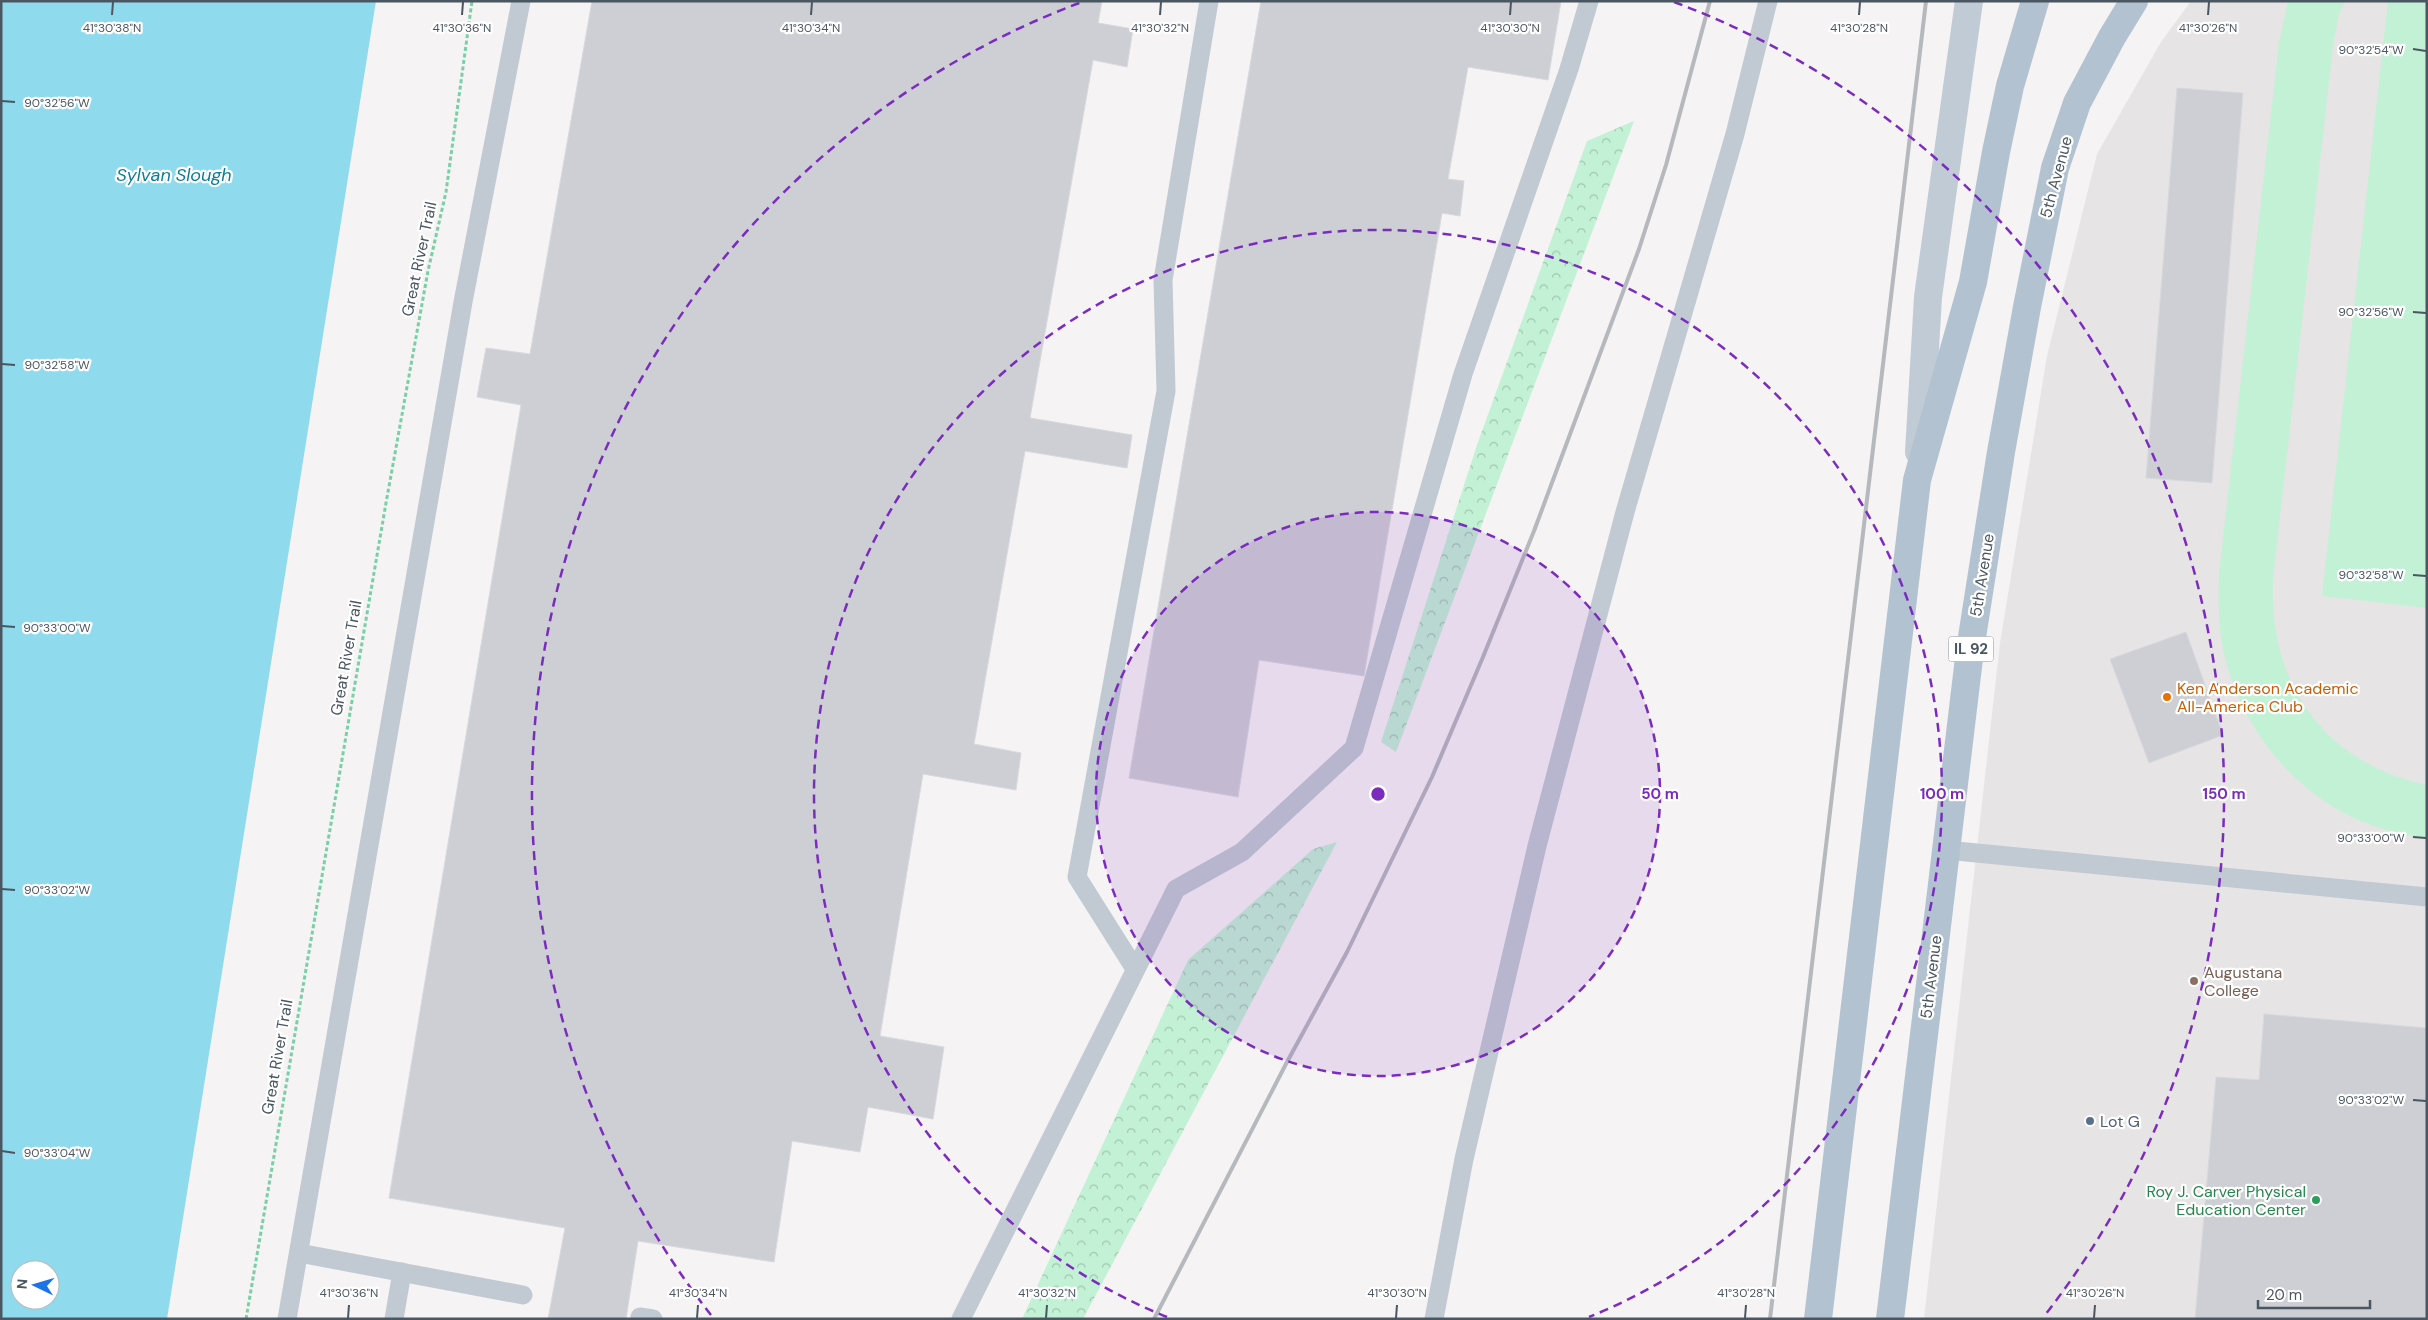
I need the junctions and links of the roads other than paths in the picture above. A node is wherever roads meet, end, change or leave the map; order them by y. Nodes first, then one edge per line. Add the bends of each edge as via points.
1 (521, 1) edge
2 (1210, 1) edge
3 (1589, 1) edge
4 (1768, 1) edge
5 (1969, 1) edge
6 (2035, 1) edge
7 (2134, 1) edge
8 (1917, 480) junction
9 (1946, 850) junction
10 (2427, 896) edge
11 (1135, 969) junction
12 (298, 1253) junction
13 (402, 1272) junction
14 (523, 1295) dead end
15 (287, 1319) edge
16 (394, 1319) edge
17 (962, 1319) edge
18 (1434, 1319) edge
19 (1818, 1319) edge
20 (1890, 1319) edge

1 - 12 lane via 462,312
2 - 11 lane via 1163,280 1166,391 1077,877
3 - 11 lane via 1463,374 1354,748 1242,852 1176,889
4 - 18 lane via 1732,143 1625,512 1537,846 1464,1159
5 - 8 street via 1928,297
6 - 8 main road via 2006,105 1973,282
7 - 9 main road, 5th Avenue / IL 92 via 2077,103 2055,168 2000,461 1970,650
8 - 19 main road
9 - 10 lane
9 - 20 main road, 5th Avenue / IL 92
11 - 17 lane
12 - 13 lane
12 - 15 lane
13 - 14 lane
13 - 16 lane

